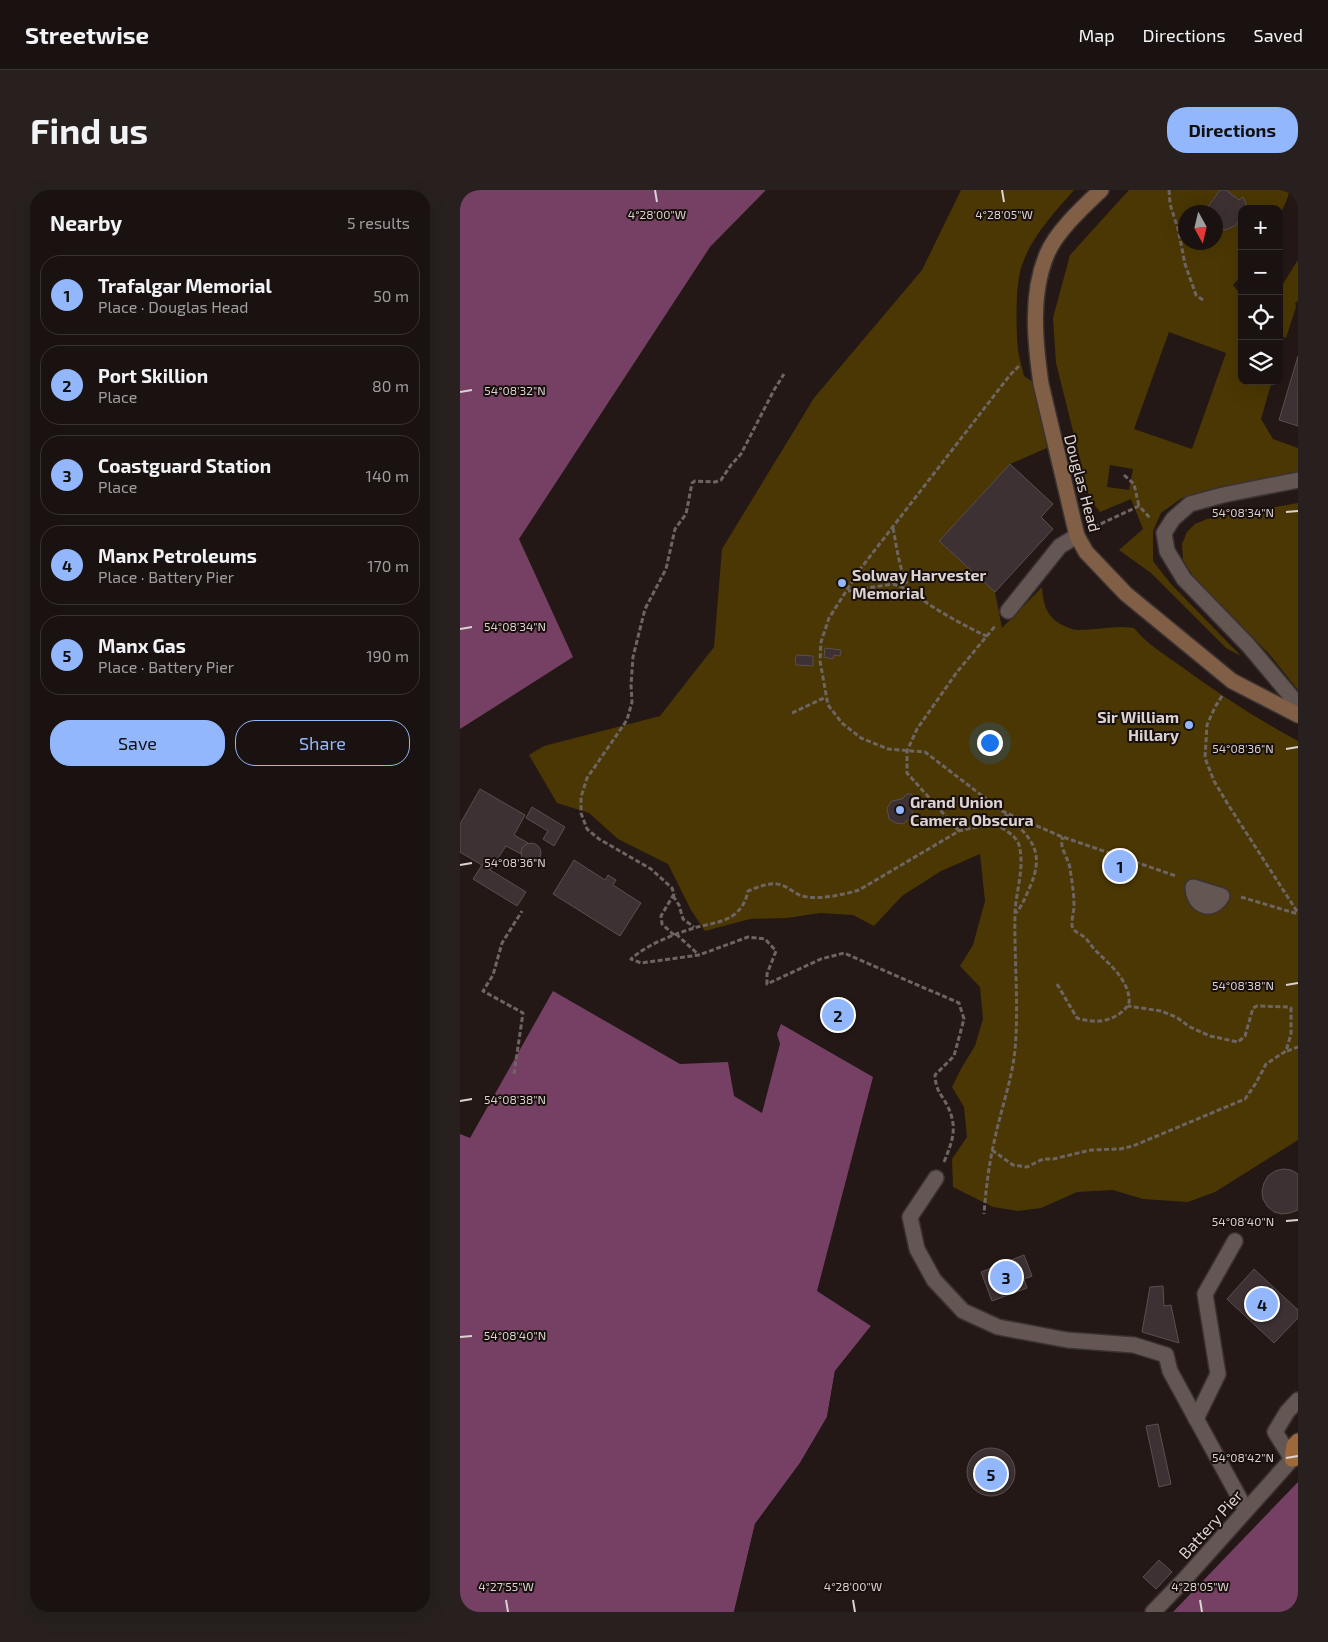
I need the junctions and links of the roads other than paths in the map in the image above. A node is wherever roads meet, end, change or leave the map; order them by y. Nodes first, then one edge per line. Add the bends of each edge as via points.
1 (1101, 190) edge
2 (1298, 480) edge
3 (1077, 536) junction
4 (1008, 611) road end
5 (1298, 713) edge
6 (936, 1178) road end
7 (1235, 1241) dead end
8 (1298, 1400) edge
9 (1196, 1419) junction
10 (1298, 1441) edge
11 (1295, 1458) edge
12 (1246, 1510) junction
13 (1154, 1612) edge

1 - 3 main road, Douglas Head via 1061,232 1047,254 1035,313 1041,384
2 - 5 street via 1190,504 1173,519 1164,534 1166,551 1184,579 1248,645 1295,702
3 - 4 street via 1060,546
3 - 5 main road, Douglas Head via 1086,552 1126,594 1232,680
6 - 9 street via 910,1217 917,1249 934,1280 962,1311 998,1327 1067,1340 1134,1345 1166,1355 1170,1371
7 - 9 street via 1205,1294 1218,1374
8 - 11 street via 1275,1432
9 - 12 street
10 - 11 main road, Battery Pier via 1294,1445
11 - 12 street, Battery Pier
12 - 13 street, Battery Pier

